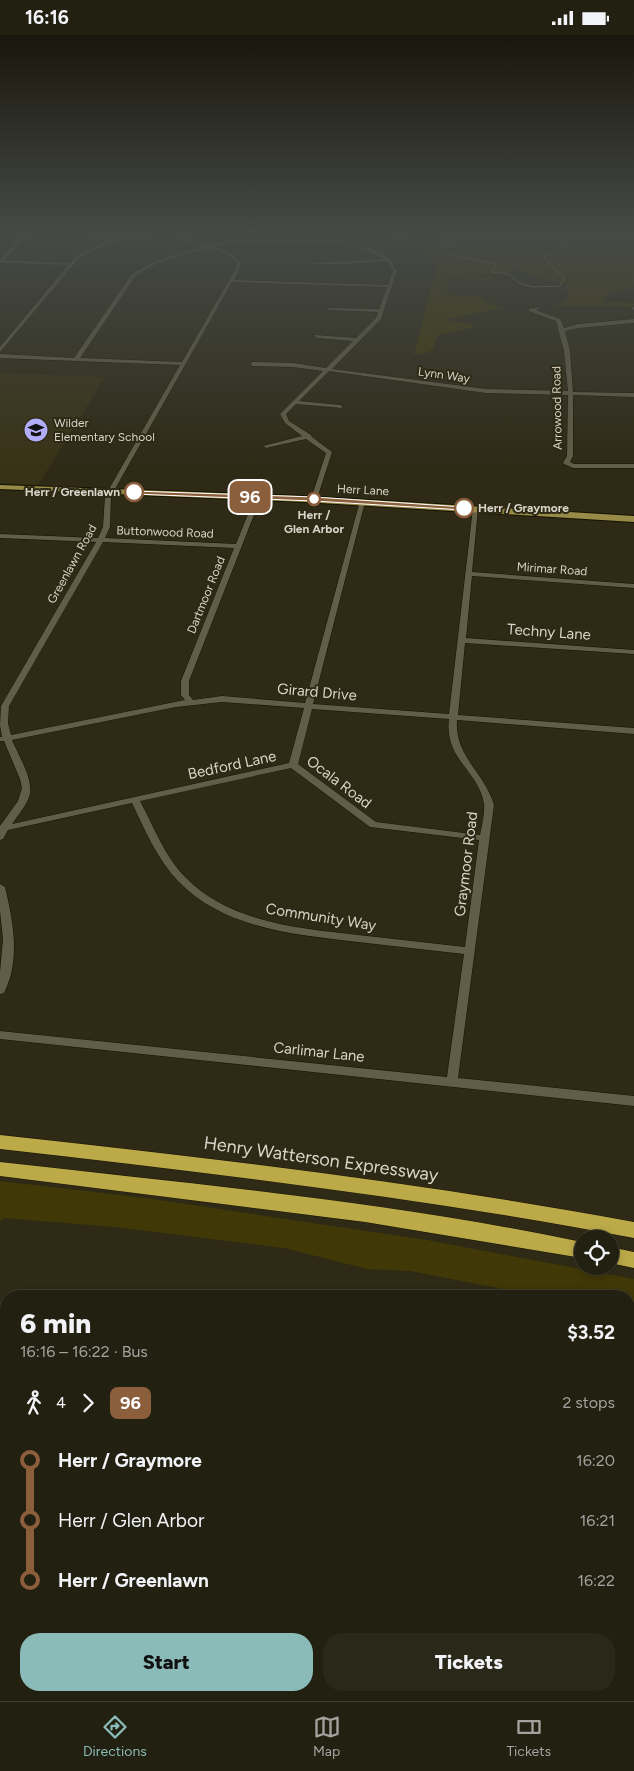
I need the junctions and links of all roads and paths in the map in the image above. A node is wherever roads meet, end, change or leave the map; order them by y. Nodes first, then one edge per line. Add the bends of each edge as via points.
1 (32, 311) edge
2 (109, 311) edge
3 (215, 311) edge
4 (375, 311) edge
5 (382, 311) joint
6 (533, 311) edge
7 (558, 320) junction
8 (634, 321) edge
9 (590, 325) junction
10 (563, 330) junction
11 (317, 336) dead end
12 (357, 340) junction
13 (0, 350) edge
14 (0, 356) edge
15 (76, 359) junction
16 (184, 364) junction
17 (253, 364) dead end
18 (327, 369) junction
19 (570, 393) junction
20 (634, 395) edge
21 (294, 402) junction
22 (340, 407) dead end
23 (309, 436) junction
24 (266, 446) dead end
25 (634, 466) edge
26 (0, 487) edge
27 (111, 491) junction
28 (258, 497) junction
29 (314, 499) junction
30 (362, 502) junction
31 (476, 509) junction
32 (634, 519) edge
33 (0, 536) edge
34 (101, 540) junction
35 (238, 546) junction
36 (468, 575) junction
37 (634, 586) edge
38 (462, 640) junction
39 (634, 653) edge
40 (190, 701) junction
41 (309, 705) junction
42 (454, 717) junction
43 (634, 731) edge
44 (4, 739) edge
45 (293, 765) junction
46 (135, 800) junction
47 (2, 829) edge
48 (0, 837) edge
49 (485, 838) junction
50 (0, 887) edge
51 (469, 951) junction
52 (0, 990) edge
53 (0, 1035) edge
54 (452, 1082) junction
55 (634, 1101) edge
56 (0, 1142) edge
57 (0, 1169) edge
58 (634, 1230) edge
59 (574, 1248) edge
60 (619, 1257) edge
61 (634, 1260) edge

1 - 13 street
2 - 15 street
3 - 16 street, Greenlawn Road
4 - 5 street
5 - 12 street
6 - 7 street
7 - 9 street
7 - 10 street, Arrowood Road
8 - 9 street
9 - 10 street
10 - 19 street, Arrowood Road
11 - 12 street
12 - 18 street
14 - 15 street
15 - 16 street
16 - 27 street, Greenlawn Road
17 - 18 street, Lynn Way
18 - 19 street, Lynn Way via 486,391
18 - 21 street
19 - 20 street, Lynn Way
19 - 25 street, Arrowood Road via 570,456 566,463 573,466
21 - 22 street
21 - 23 street via 285,411 284,418
23 - 24 street
23 - 29 street via 329,453
26 - 27 main road, Herr Lane
27 - 28 main road, Herr Lane
27 - 34 street, Greenlawn Road via 106,503 107,528
28 - 29 main road, Herr Lane
28 - 35 street, Dartmoor Road
29 - 30 main road, Herr Lane
30 - 31 main road, Herr Lane
30 - 41 street, Bedford Lane
31 - 32 main road, Herr Lane
31 - 36 street, Graymoor Road
33 - 34 street, Buttonwood Road
34 - 35 street, Buttonwood Road
34 - 44 street, Greenlawn Road via 5,706
35 - 40 street, Dartmoor Road via 185,681
36 - 37 street, Mirimar Road
36 - 38 street, Graymoor Road
38 - 39 street, Techny Lane
38 - 42 street, Graymoor Road
40 - 41 street, Girard Drive via 222,699
40 - 44 street, Girard Drive
41 - 42 street, Girard Drive
41 - 45 street, Bedford Lane
42 - 43 street, Girard Drive
42 - 49 street, Graymoor Road via 454,743 488,799
44 - 47 street, Greenlawn Road via 24,779 26,790 23,801
45 - 46 street, Bedford Lane
45 - 49 street, Ocala Road via 373,825
46 - 47 street, Bedford Lane
46 - 51 street, Community Way via 174,870 190,887 233,914 301,932
47 - 48 street, Greenlawn Road
49 - 51 street, Graymoor Road
50 - 52 street via 8,919 10,950
51 - 54 street, Graymoor Road
53 - 54 street, Carlimar Lane
54 - 55 street, Carlimar Lane
56 - 58 highway, Henry Watterson Expressway via 354,1183
57 - 59 highway via 275,1201
60 - 61 highway

